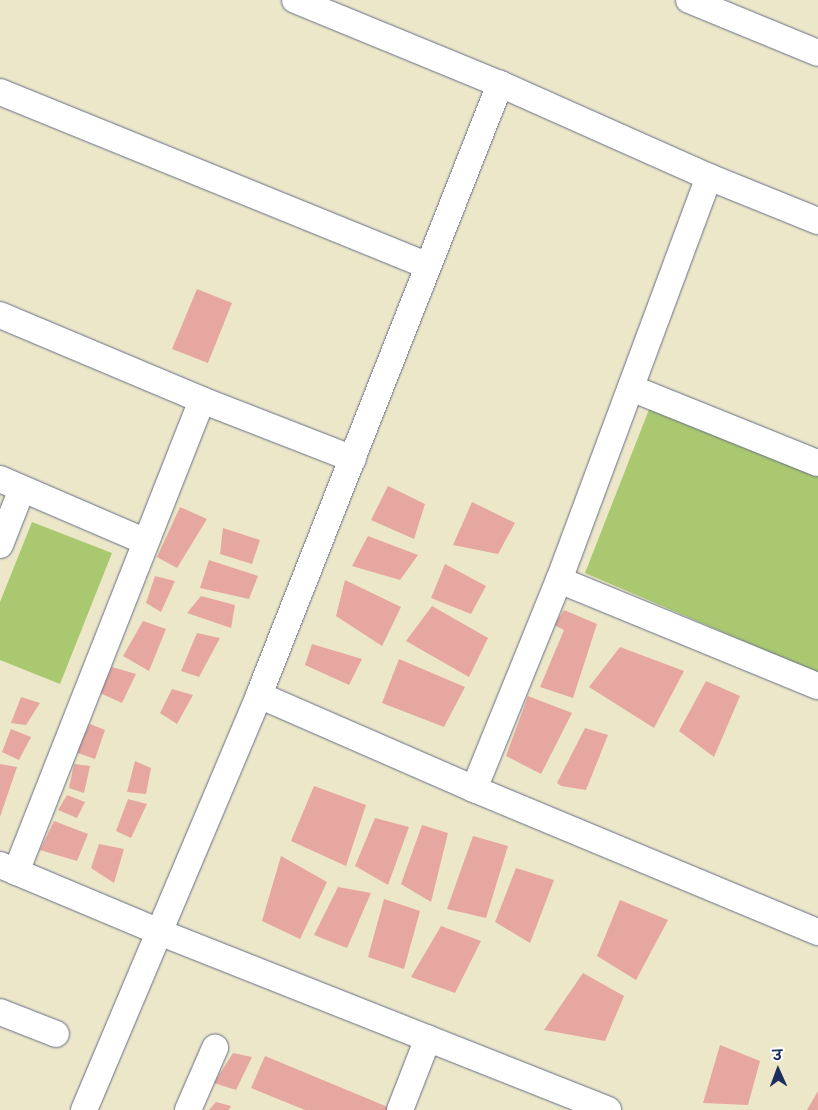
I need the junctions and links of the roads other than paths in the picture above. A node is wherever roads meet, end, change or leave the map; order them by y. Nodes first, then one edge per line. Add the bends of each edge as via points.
1 (295, 0) edge
2 (689, 0) edge
3 (818, 52) edge
4 (500, 84) junction
5 (0, 92) edge
6 (709, 177) junction
7 (818, 220) edge
8 (427, 265) junction
9 (0, 315) edge
10 (631, 388) junction
11 (202, 400) junction
12 (353, 459) junction
13 (818, 463) edge
14 (11, 484) edge
15 (146, 542) junction
16 (0, 545) edge
17 (559, 580) junction
18 (818, 686) edge
19 (259, 695) junction
20 (474, 789) junction
21 (8, 868) edge
22 (159, 932) junction
23 (818, 932) edge
24 (0, 1012) edge
25 (56, 1034) dead end
26 (428, 1038) junction
27 (215, 1048) dead end
28 (84, 1110) edge
29 (188, 1110) edge
30 (400, 1110) edge
31 (608, 1110) edge

1 - 4 street
2 - 3 street
4 - 6 street
4 - 8 street
5 - 8 street
6 - 7 street
6 - 10 street
8 - 12 street
9 - 11 street
10 - 13 street
10 - 17 street
11 - 12 street
11 - 15 street
12 - 19 street
14 - 15 street
14 - 16 street
15 - 21 street
17 - 18 street
17 - 20 street
19 - 20 street
19 - 22 street
20 - 23 street
21 - 22 street
22 - 26 street
22 - 28 street
24 - 25 street
26 - 30 street
26 - 31 street
27 - 29 street

